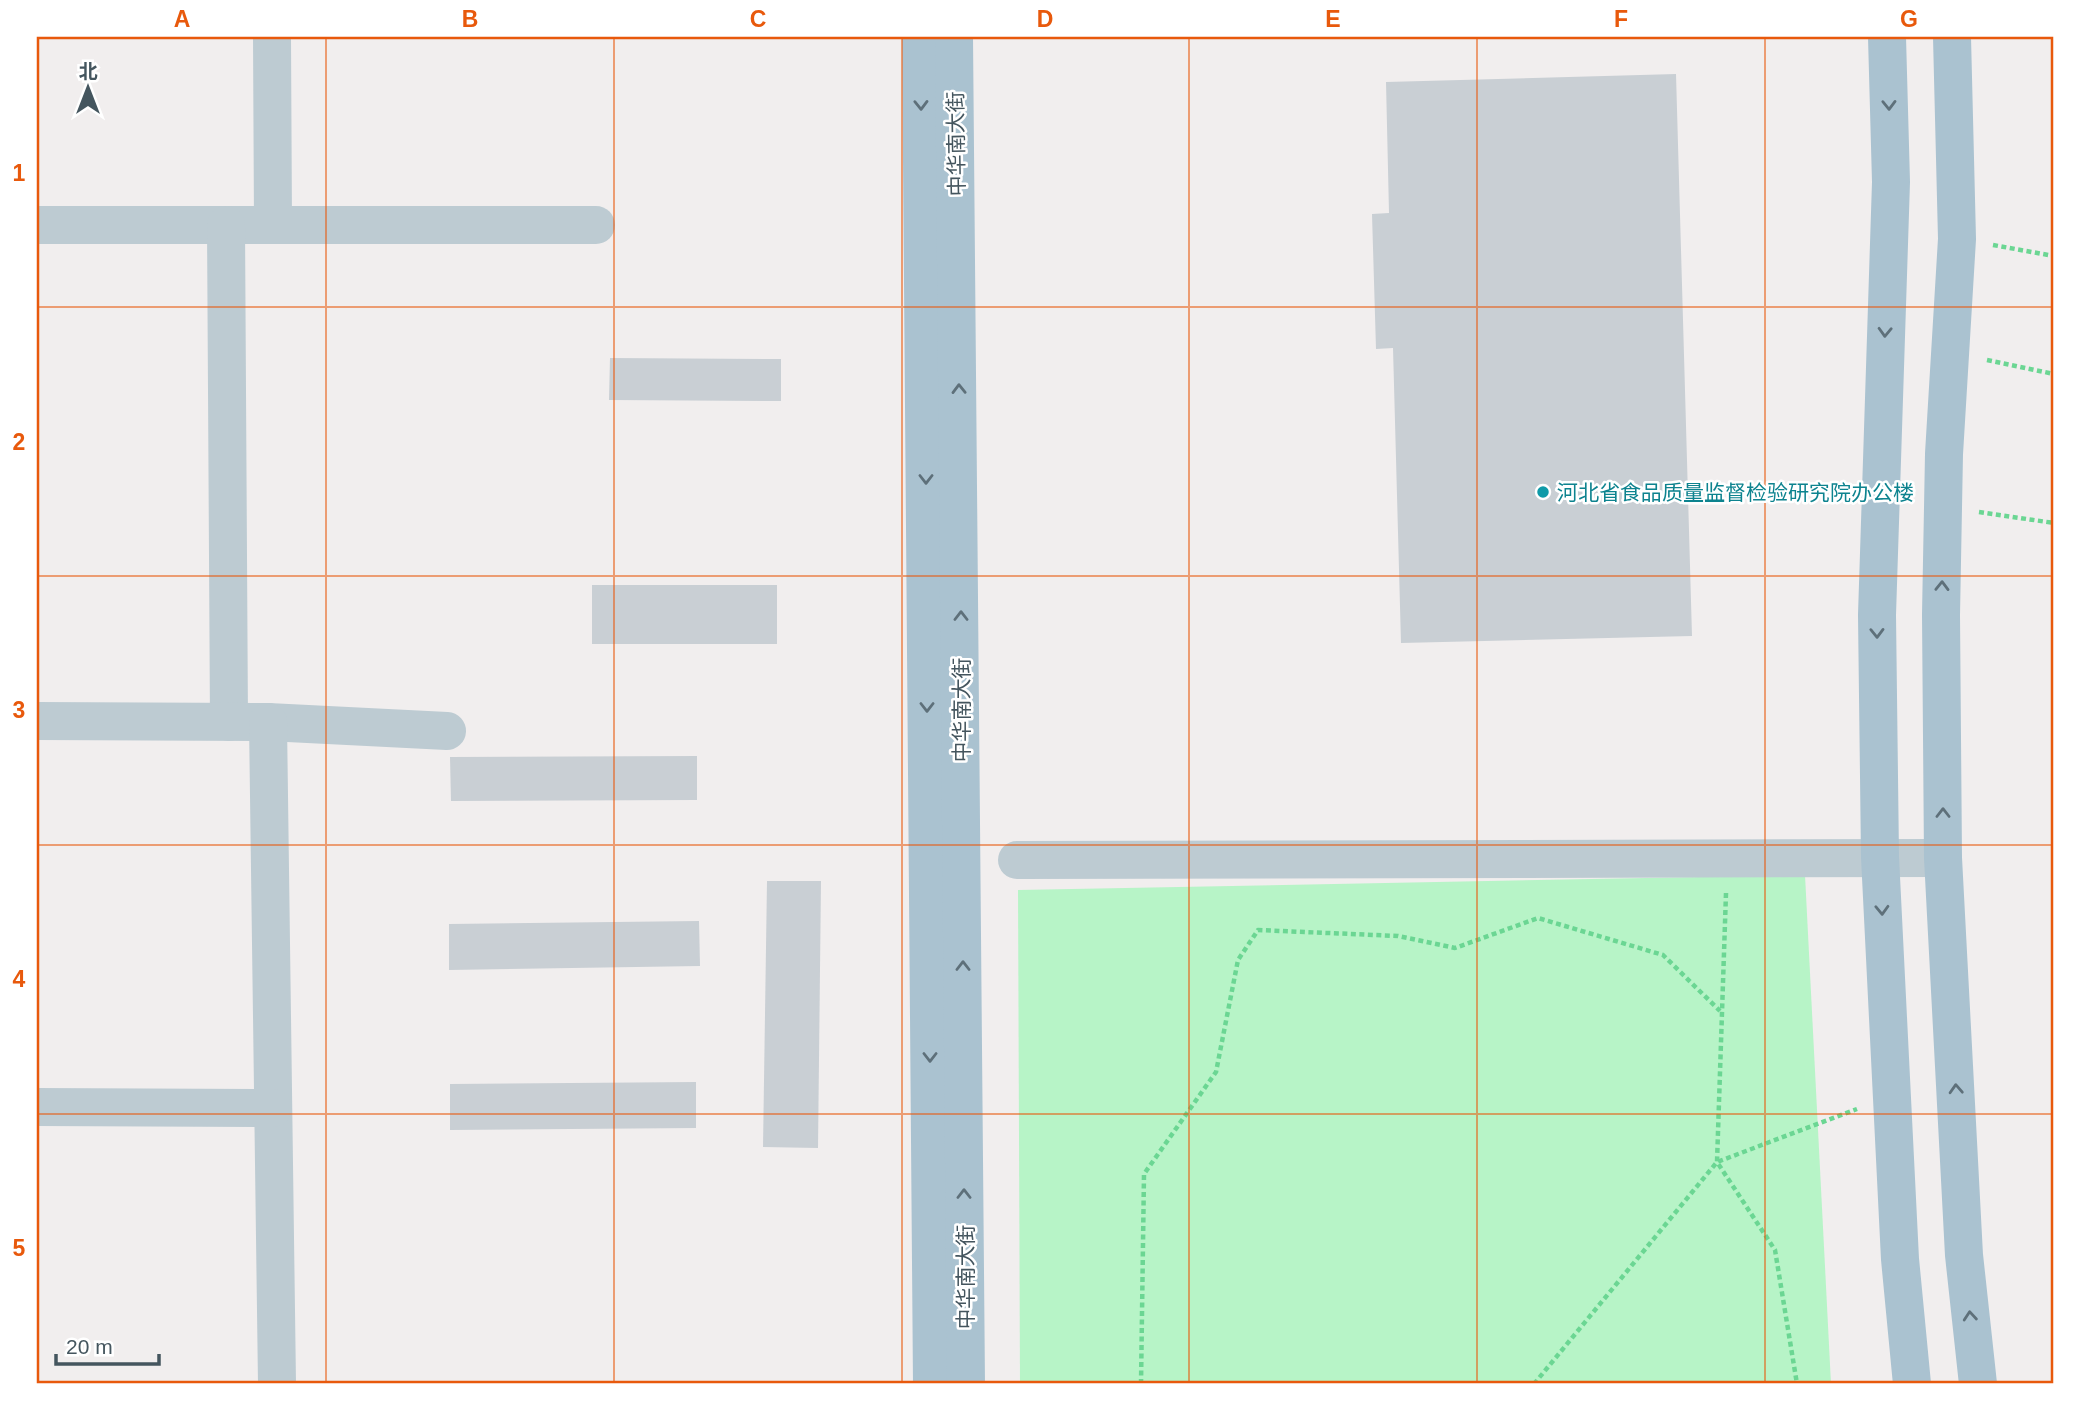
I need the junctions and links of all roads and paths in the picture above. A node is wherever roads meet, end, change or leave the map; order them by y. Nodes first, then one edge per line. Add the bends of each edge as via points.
1 (272, 37) edge
2 (920, 37) edge
3 (954, 37) edge
4 (1888, 37) edge
5 (1952, 37) edge
6 (37, 225) edge
7 (226, 225) junction
8 (273, 225) junction
9 (596, 225) dead end
10 (1957, 239) junction
11 (2054, 256) edge
12 (1951, 352) junction
13 (2054, 374) edge
14 (1943, 508) junction
15 (2054, 523) edge
16 (37, 721) edge
17 (229, 722) junction
18 (268, 722) junction
19 (447, 732) dead end
20 (1880, 857) junction
21 (1943, 858) junction
22 (1727, 859) junction
23 (1017, 860) dead end
24 (1720, 1012) junction
25 (1890, 1097) junction
26 (37, 1107) edge
27 (273, 1108) junction
28 (1717, 1161) junction
29 (277, 1384) edge
30 (932, 1384) edge
31 (966, 1384) edge
32 (1141, 1384) edge
33 (1534, 1384) edge
34 (1797, 1384) edge
35 (1912, 1384) edge
36 (1978, 1384) edge

1 - 8 street
2 -> 30 main road, 中华南大街
31 -> 3 main road, 中华南大街
4 -> 20 main road via 1891,182 1877,615
5 - 10 main road
6 - 7 street
7 - 8 street
7 - 17 street
8 - 9 street
10 - 11 path
10 - 12 main road
12 - 13 path
12 - 14 main road
14 - 15 path
21 -> 14 main road
16 - 17 street
17 - 18 street
18 - 19 street
18 - 27 street
20 - 21 street
20 - 22 street
20 -> 25 main road
36 -> 21 main road via 1964,1255
22 - 23 street
22 - 24 path
24 - 28 path
24 - 32 path via 1663,955 1538,918 1455,948 1398,936 1258,930 1238,960 1216,1072 1144,1174
25 - 28 path
25 - 35 main road
26 - 27 street
27 - 29 street
28 - 33 path
28 - 34 path via 1775,1250

